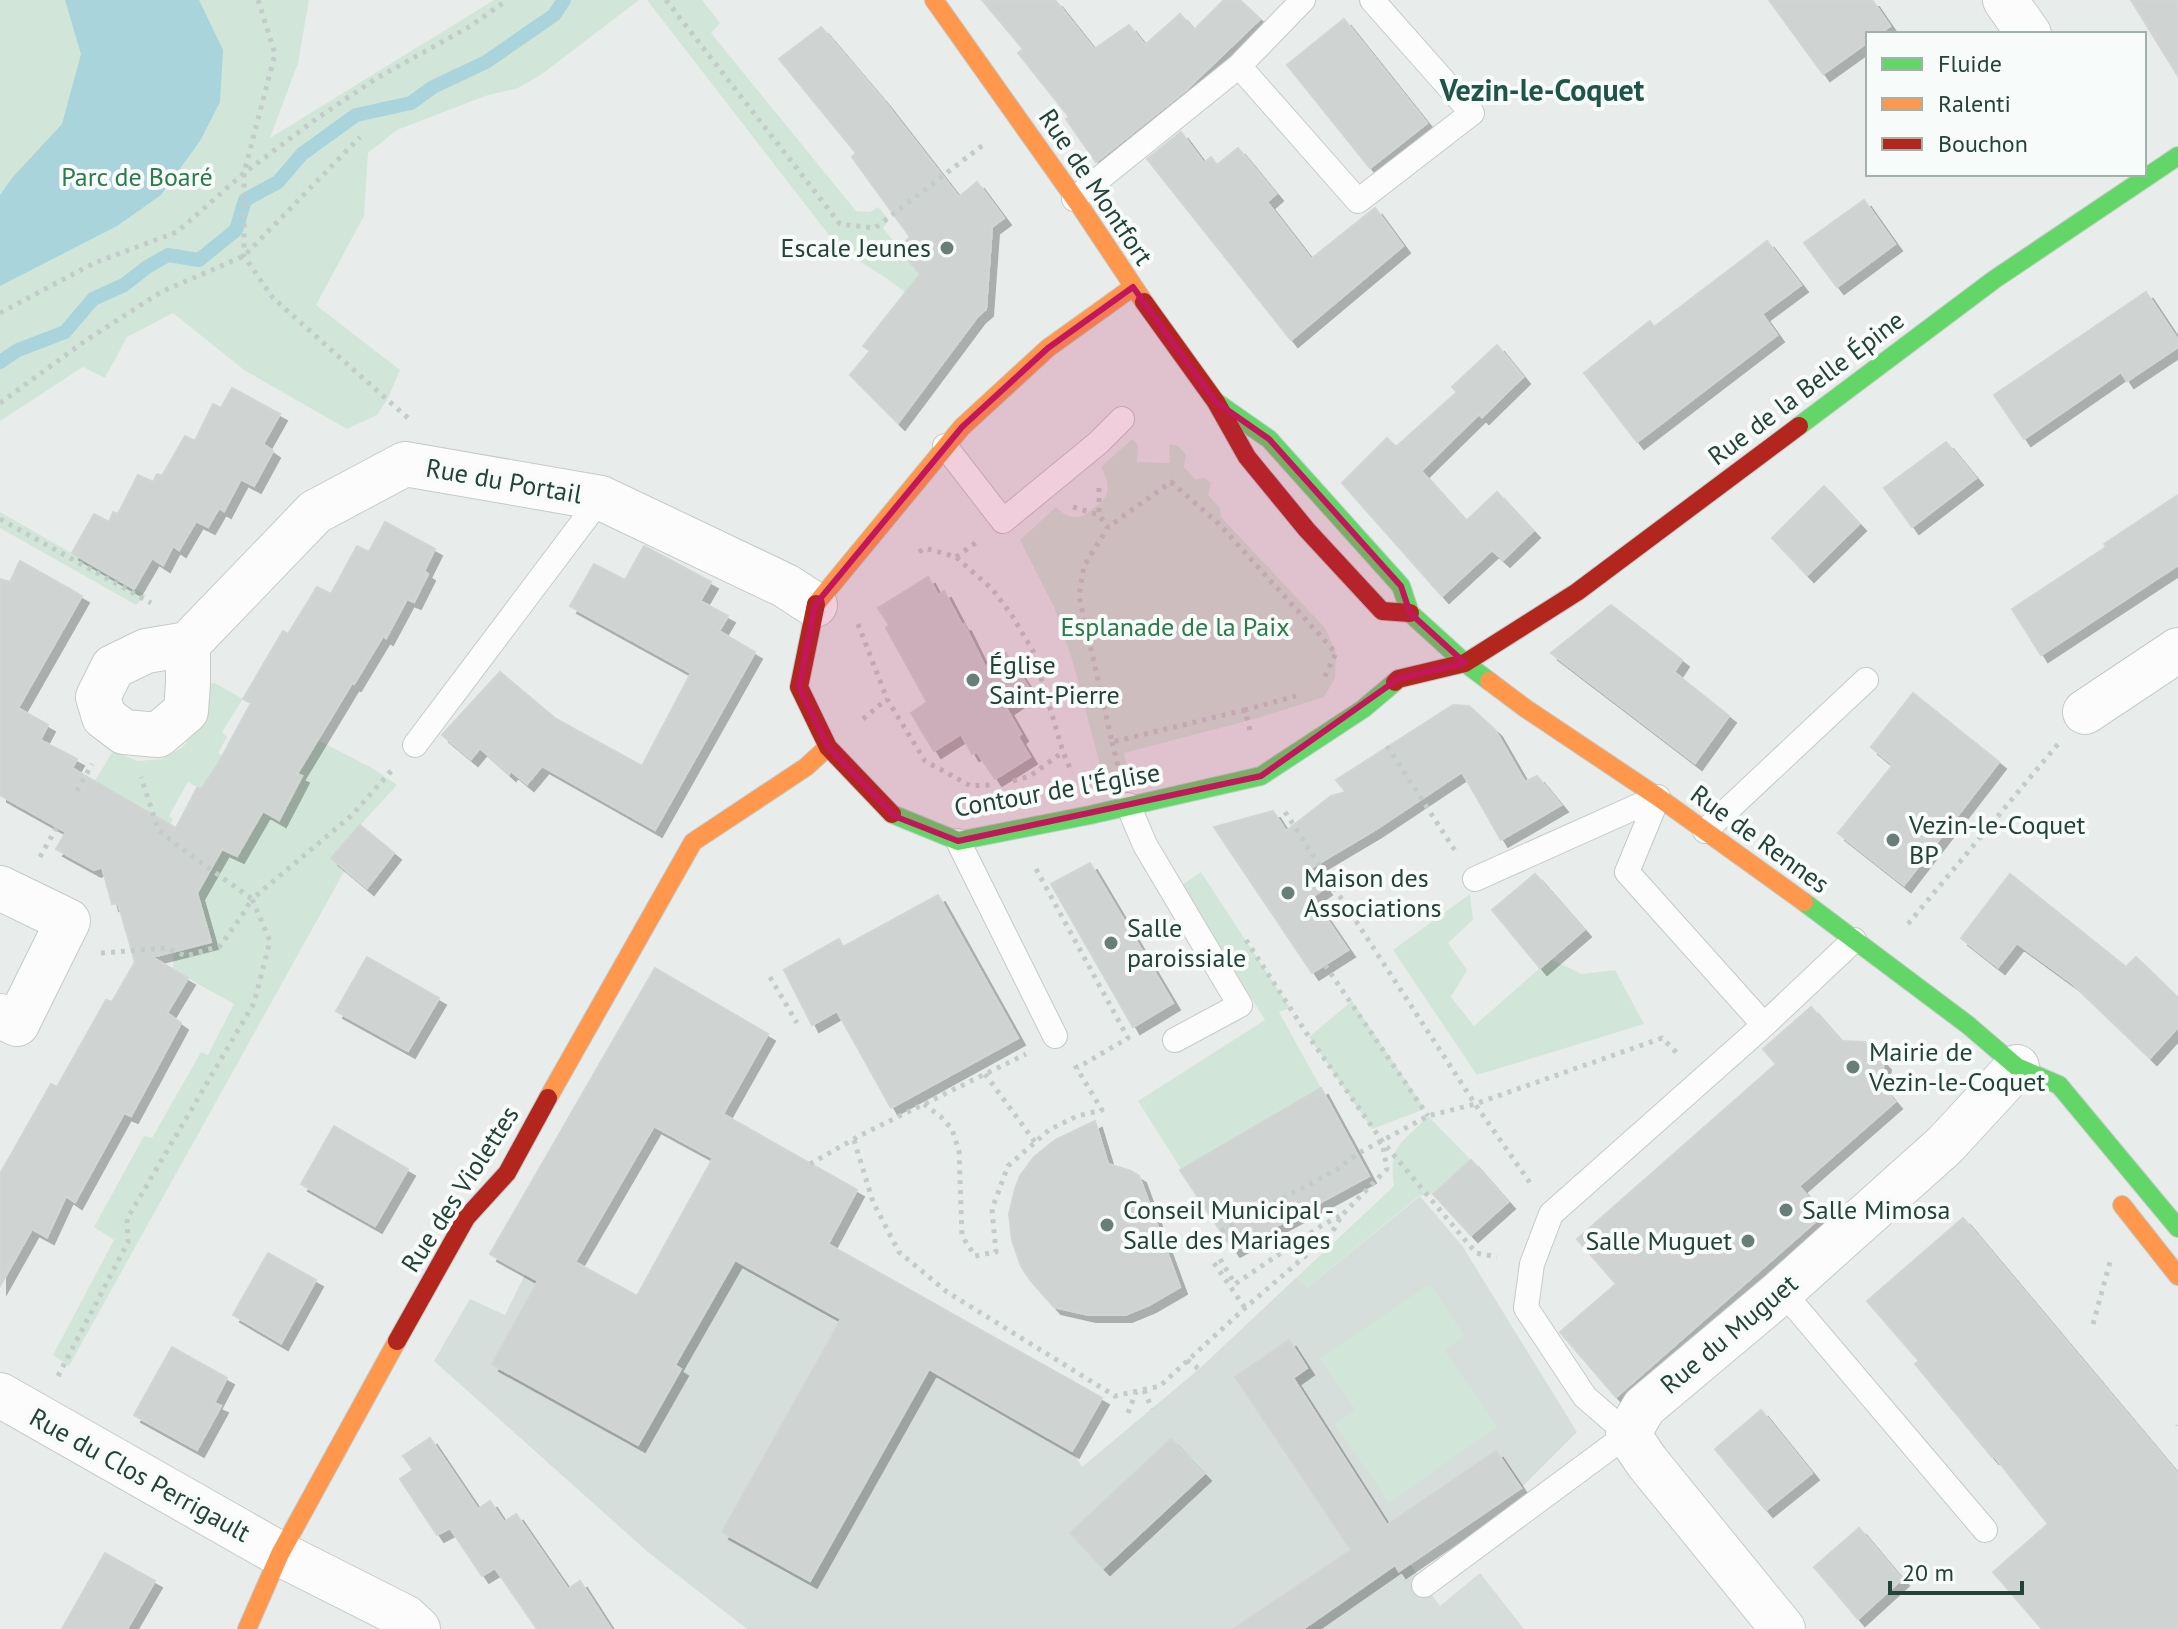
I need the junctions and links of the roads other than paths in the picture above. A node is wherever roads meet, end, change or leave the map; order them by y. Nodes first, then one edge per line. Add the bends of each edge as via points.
1 (934, 0) edge
2 (1303, 0) edge
3 (1372, 0) edge
4 (2005, 0) edge
5 (2028, 32) edge
6 (1239, 66) junction
7 (2178, 156) edge
8 (2146, 172) edge
9 (2134, 178) edge
10 (1074, 199) junction
11 (1133, 287) junction
12 (1216, 402) junction
13 (1122, 419) dead end
14 (945, 446) junction
15 (601, 498) junction
16 (815, 605) junction
17 (1410, 613) junction
18 (195, 637) road end
19 (2178, 650) edge
20 (1465, 663) junction
21 (1866, 680) dead end
22 (2085, 712) road end
23 (415, 745) road end
24 (828, 747) junction
25 (1658, 797) junction
26 (1128, 805) junction
27 (1705, 831) junction
28 (958, 841) junction
29 (1475, 879) road end
30 (0, 888) edge
31 (1854, 940) junction
32 (0, 1016) edge
33 (1764, 1025) junction
34 (1055, 1036) road end
35 (1175, 1040) dead end
36 (2023, 1079) junction
37 (2112, 1193) dead end
38 (2178, 1228) edge
39 (2178, 1276) edge
40 (1782, 1291) junction
41 (18, 1406) edge
42 (1628, 1434) junction
43 (1985, 1530) dead end
44 (280, 1554) junction
45 (1424, 1585) dead end
46 (247, 1629) edge
47 (418, 1629) edge
48 (1783, 1629) edge

1 - 10 street, Rue de Montfort
2 - 6 lane
3 - 6 lane via 1472,113 1358,201
4 - 5 street
6 - 10 lane
7 - 8 street, Rue de la Belle Épine
9 - 20 street, Rue de la Belle Épine via 1577,592
10 - 11 street, Rue de Montfort
11 - 12 street, Rue de Montfort
11 - 14 street, Contour de l'Église via 1048,348
12 - 17 street, Rue de Montfort via 1278,448 1401,586
12 - 17 street, Rue de Montfort via 1247,457 1363,592 1382,611
13 - 14 lane via 1003,521
14 - 16 street, Contour de l'Église
15 - 16 street, Rue du Portail via 786,586
15 - 18 street, Rue du Portail via 405,464 315,512
15 - 23 lane
16 - 24 street, Contour de l'Église via 799,687
17 - 20 street, Rue de Montfort
19 - 22 street
20 - 25 street, Rue de Rennes
20 - 26 street, Contour de l'Église via 1398,679 1363,709 1261,776
21 - 27 lane
24 - 28 street, Contour de l'Église via 894,816
24 - 44 street, Rue des Violettes via 693,842 507,1173 466,1218
25 - 27 street, Rue de Rennes
25 - 29 lane
25 - 33 lane via 1627,872
26 - 28 street, Contour de l'Église
26 - 35 lane via 1145,845 1240,1005
27 - 31 street, Rue de Rennes
28 - 34 lane
30 - 32 street via 68,921 17,1024
31 - 33 lane
31 - 36 street, Rue de Rennes via 1968,1025
33 - 42 lane via 1551,1214 1532,1264 1526,1308 1585,1397
36 - 38 street, Rue de Rennes via 2059,1085
36 - 40 street, Rue du Muguet
37 - 39 street
40 - 42 street, Rue du Muguet via 1644,1407
40 - 43 lane
41 - 44 street, Rue du Clos Perrigault
42 - 45 lane
42 - 48 street
44 - 46 street, Rue des Violettes
44 - 47 street, Rue du Clos Perrigault via 405,1617

